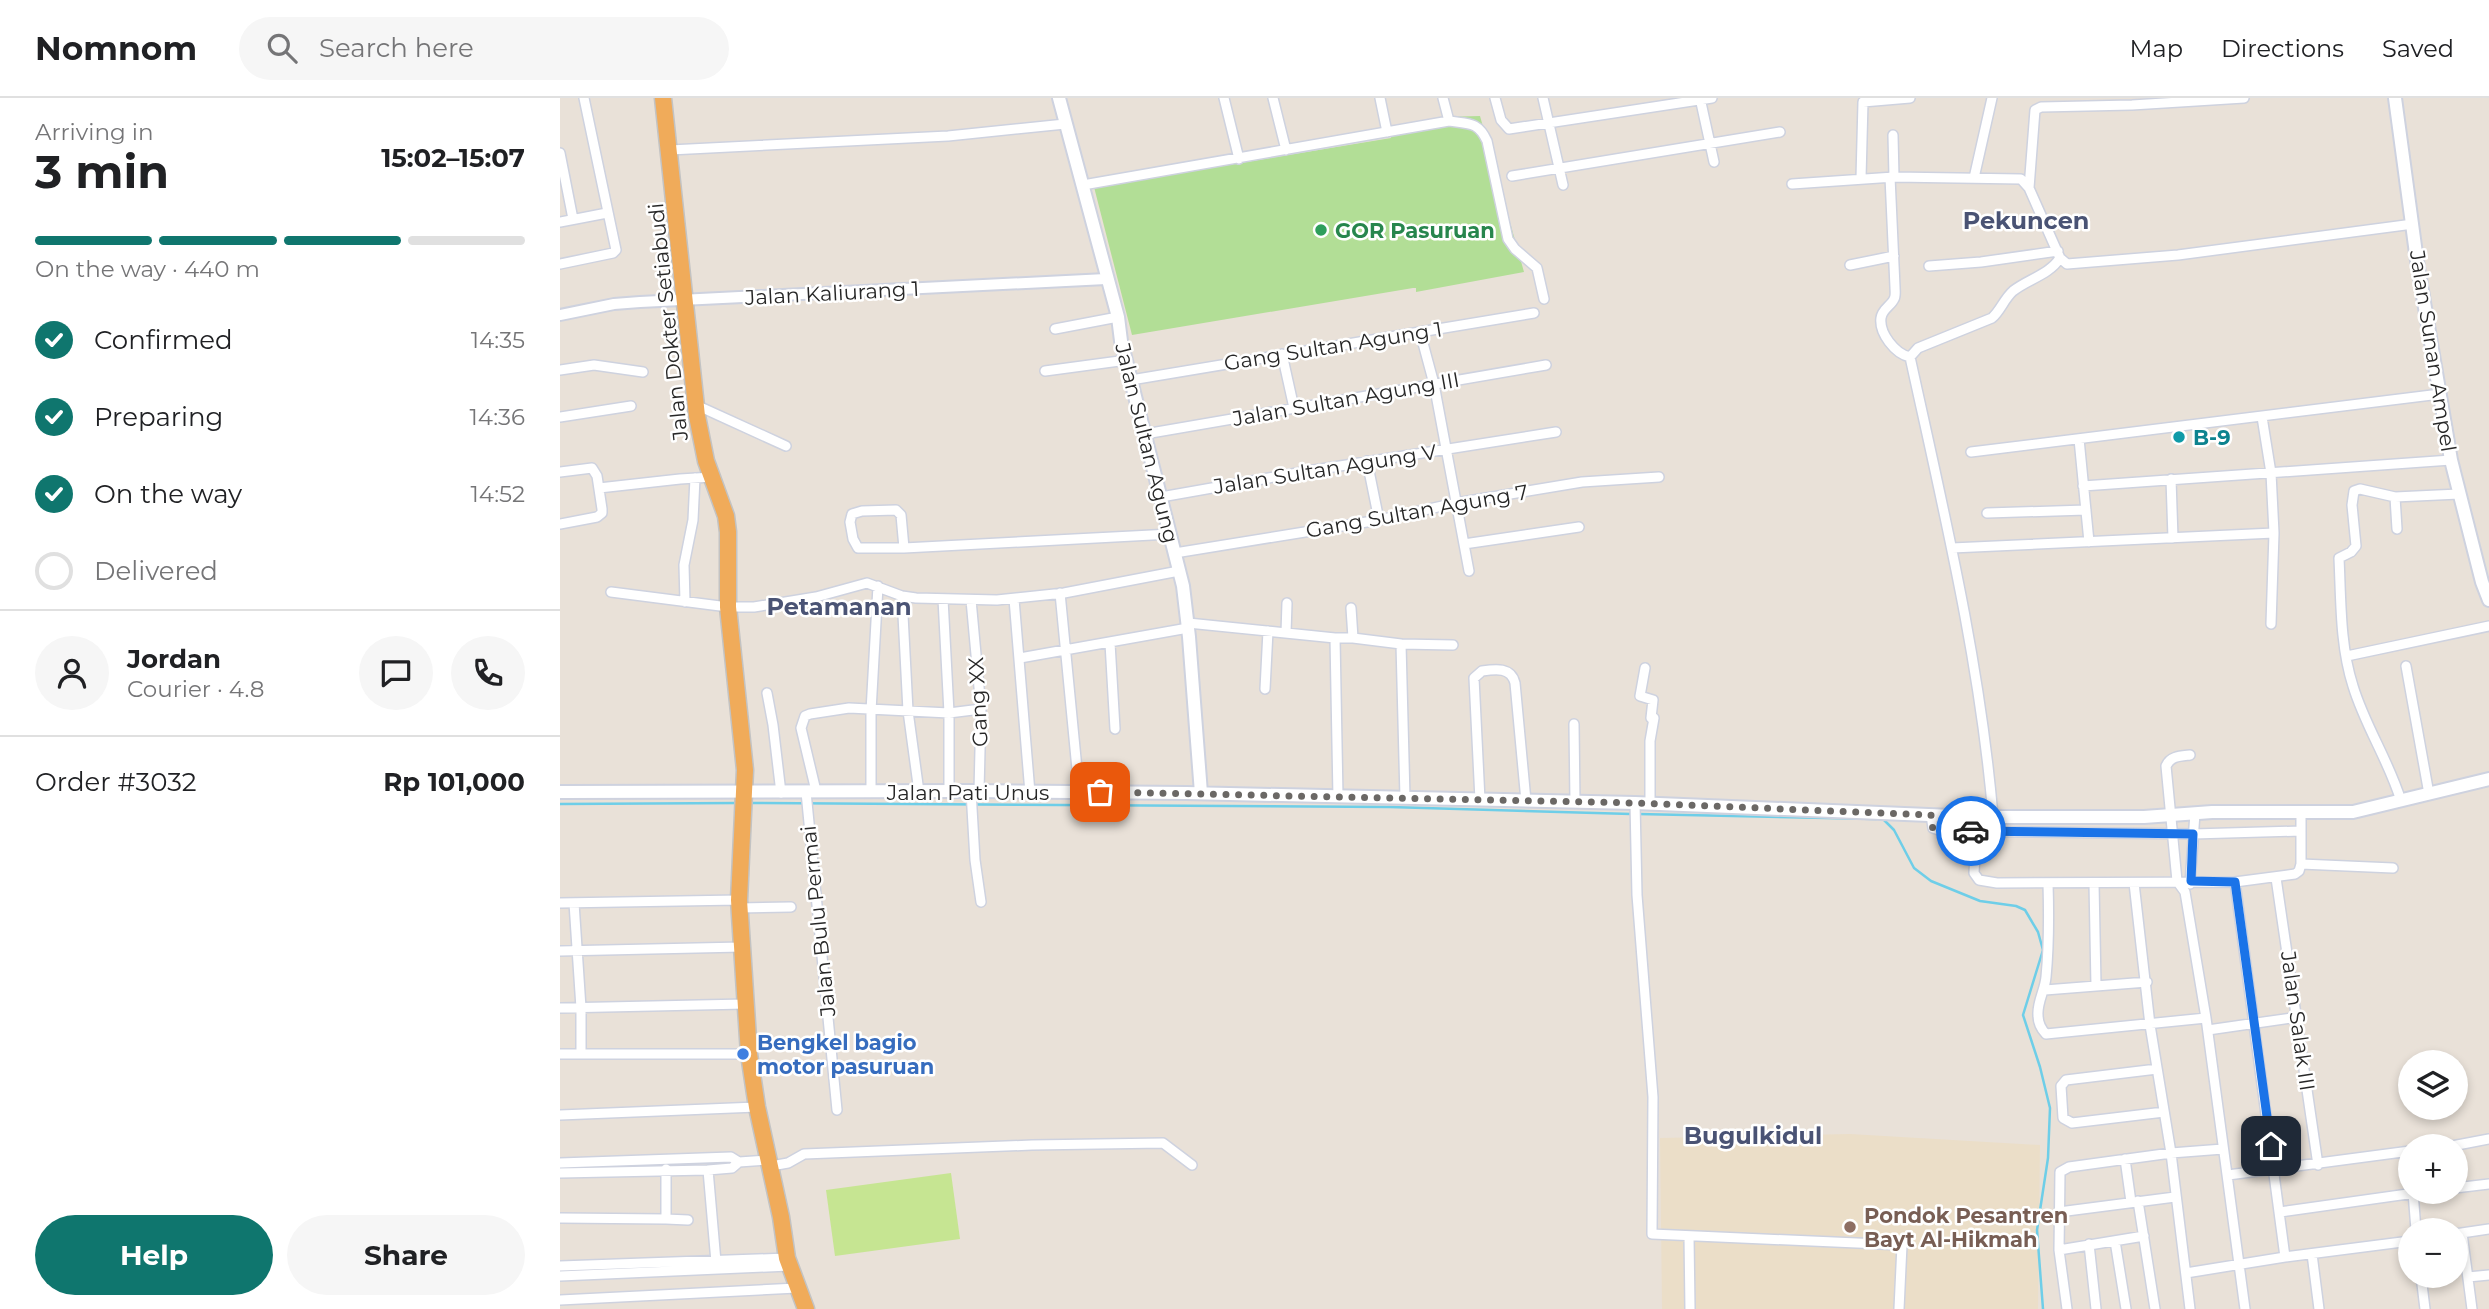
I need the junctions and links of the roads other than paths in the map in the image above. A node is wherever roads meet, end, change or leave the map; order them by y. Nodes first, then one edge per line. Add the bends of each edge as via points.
1 (584, 98) edge
2 (663, 98) edge
3 (1059, 98) edge
4 (1224, 98) edge
5 (1273, 98) edge
6 (1380, 98) edge
7 (1443, 98) edge
8 (1495, 98) edge
9 (1543, 98) edge
10 (1712, 98) edge
11 (1910, 98) edge
12 (1992, 98) edge
13 (2244, 98) edge
14 (2395, 98) edge
15 (1700, 99) edge
16 (2132, 102) edge
17 (1447, 116) junction
18 (1547, 122) junction
19 (1065, 124) junction
20 (1387, 128) junction
21 (1780, 132) dead end
22 (1892, 135) dead end
23 (1710, 144) junction
24 (1285, 145) junction
25 (670, 150) junction
26 (560, 153) edge
27 (1238, 154) junction
28 (1714, 162) dead end
29 (1559, 168) junction
30 (1512, 176) dead end
31 (1892, 177) junction
32 (1861, 178) junction
33 (1974, 178) junction
34 (1792, 184) dead end
35 (1083, 185) junction
36 (1563, 185) dead end
37 (2029, 188) junction
38 (607, 213) junction
39 (573, 219) junction
40 (560, 222) edge
41 (2413, 224) junction
42 (2059, 255) junction
43 (1894, 256) junction
44 (560, 264) edge
45 (1850, 265) dead end
46 (1929, 265) dead end
47 (1105, 279) junction
48 (1544, 299) dead end
49 (685, 301) junction
50 (1534, 313) dead end
51 (560, 315) edge
52 (1118, 317) junction
53 (1055, 329) dead end
54 (1420, 332) junction
55 (1282, 354) junction
56 (1910, 357) junction
57 (1127, 360) junction
58 (1546, 365) dead end
59 (560, 370) edge
60 (1045, 371) dead end
61 (643, 372) dead end
62 (1131, 380) junction
63 (1434, 384) junction
64 (2440, 394) junction
65 (696, 405) junction
66 (631, 406) dead end
67 (1294, 408) junction
68 (560, 417) edge
69 (2262, 417) junction
70 (1556, 432) dead end
71 (1145, 433) junction
72 (2079, 439) junction
73 (786, 446) dead end
74 (1445, 449) junction
75 (1971, 452) dead end
76 (2451, 460) junction
77 (1367, 461) junction
78 (560, 472) edge
79 (2271, 473) junction
80 (712, 477) junction
81 (1658, 477) dead end
82 (695, 478) junction
83 (2171, 479) junction
84 (2083, 486) junction
85 (599, 488) junction
86 (2459, 494) junction
87 (1161, 497) junction
88 (2395, 497) junction
89 (1456, 503) junction
90 (2086, 510) junction
91 (1987, 513) dead end
92 (1379, 520) junction
93 (560, 524) edge
94 (1579, 527) dead end
95 (2397, 529) dead end
96 (2274, 533) junction
97 (1171, 534) junction
98 (2173, 538) junction
99 (2089, 542) junction
100 (1464, 544) junction
101 (904, 548) junction
102 (1952, 548) junction
103 (1175, 553) junction
104 (1469, 571) dead end
105 (1181, 578) junction
106 (878, 586) junction
107 (611, 592) dead end
108 (902, 596) junction
109 (1060, 599) junction
110 (2489, 600) edge
111 (685, 602) junction
112 (1287, 603) dead end
113 (1015, 604) junction
114 (971, 606) junction
115 (943, 607) junction
116 (1351, 608) dead end
117 (730, 621) junction
118 (2271, 624) dead end
119 (1188, 626) junction
120 (2489, 626) edge
121 (1268, 631) junction
122 (1286, 633) junction
123 (1335, 638) junction
124 (1353, 638) junction
125 (1111, 643) junction
126 (1401, 644) junction
127 (1453, 645) dead end
128 (1064, 650) junction
129 (2347, 656) junction
130 (1020, 658) junction
131 (2406, 666) dead end
132 (1645, 667) dead end
133 (1265, 689) dead end
134 (766, 693) dead end
135 (981, 709) junction
136 (871, 711) junction
137 (908, 711) junction
138 (949, 713) junction
139 (1574, 724) dead end
140 (1115, 729) dead end
141 (2190, 755) dead end
142 (2489, 779) edge
143 (871, 791) junction
144 (560, 792) edge
145 (919, 792) junction
146 (949, 792) junction
147 (781, 793) junction
148 (1030, 793) junction
149 (1201, 793) junction
150 (2429, 793) junction
151 (809, 795) junction
152 (1080, 796) junction
153 (1338, 797) junction
154 (973, 798) junction
155 (1405, 798) junction
156 (744, 800) junction
157 (1480, 800) junction
158 (1526, 801) junction
159 (2400, 801) junction
160 (1574, 802) junction
161 (1650, 804) junction
162 (1634, 809) junction
163 (1993, 816) junction
164 (2301, 822) junction
165 (1977, 824) junction
166 (2172, 824) junction
167 (2194, 824) junction
168 (2301, 864) junction
169 (2393, 868) dead end
170 (2276, 877) junction
171 (2177, 881) junction
172 (2191, 881) junction
173 (2235, 882) junction
174 (2048, 883) junction
175 (2094, 883) junction
176 (2134, 883) junction
177 (2185, 892) junction
178 (981, 902) dead end
179 (560, 903) edge
180 (574, 903) junction
181 (739, 904) junction
182 (791, 907) dead end
183 (742, 947) junction
184 (560, 951) edge
185 (577, 951) junction
186 (2147, 982) junction
187 (2096, 986) junction
188 (2045, 990) junction
189 (745, 1004) junction
190 (560, 1008) edge
191 (581, 1008) junction
192 (2298, 1017) junction
193 (2207, 1018) junction
194 (2254, 1024) junction
195 (2150, 1025) junction
196 (2208, 1030) junction
197 (581, 1053) junction
198 (560, 1054) edge
199 (749, 1054) junction
200 (2157, 1069) junction
201 (757, 1107) junction
202 (837, 1110) dead end
203 (2164, 1112) junction
204 (560, 1115) edge
205 (2489, 1139) edge
206 (2468, 1143) edge
207 (2223, 1149) junction
208 (2171, 1153) junction
209 (2398, 1153) edge
210 (2125, 1159) junction
211 (739, 1162) junction
212 (770, 1163) junction
213 (648, 1165) junction
214 (2318, 1165) junction
215 (1192, 1166) dead end
216 (563, 1168) edge
217 (666, 1169) junction
218 (708, 1170) junction
219 (2275, 1170) junction
220 (2228, 1175) junction
221 (2489, 1184) edge
222 (2468, 1186) edge
223 (2398, 1195) edge
224 (2175, 1197) junction
225 (2134, 1202) junction
226 (2059, 1212) junction
227 (2280, 1212) junction
228 (560, 1218) edge
229 (666, 1219) junction
230 (688, 1220) dead end
231 (2489, 1229) edge
232 (2468, 1232) edge
233 (1689, 1236) junction
234 (2144, 1236) junction
235 (2115, 1241) junction
236 (2398, 1243) edge
237 (2088, 1244) junction
238 (2059, 1250) junction
239 (2312, 1254) junction
240 (2285, 1257) junction
241 (788, 1262) junction
242 (716, 1264) junction
243 (2239, 1264) junction
244 (560, 1268) edge
245 (589, 1270) junction
246 (2186, 1273) junction
247 (2489, 1275) edge
248 (560, 1276) edge
249 (2468, 1277) joint
250 (797, 1288) junction
251 (2422, 1288) edge
252 (560, 1300) edge
253 (806, 1309) edge
254 (1690, 1309) edge
255 (1899, 1309) edge
256 (2067, 1309) edge
257 (2096, 1309) edge
258 (2126, 1309) edge
259 (2155, 1309) edge
260 (2190, 1309) edge
261 (2245, 1309) edge
262 (2319, 1309) edge
263 (2425, 1309) edge
264 (2472, 1309) edge

1 - 38 street
2 - 25 highway, Jalan Dokter Setiabudi
3 - 19 main road, Jalan Sultan Agung
4 - 27 street
5 - 24 street
6 - 20 street
7 - 17 street
8 - 18 street via 1501,120 1509,129
9 - 18 street
10 - 15 street
11 - 32 street via 1863,102
12 - 33 street
13 - 16 street
14 - 41 main road, Jalan Sunan Ampel
15 - 18 street
15 - 23 street
16 - 37 street via 2037,109
17 - 20 street
17 - 48 street via 1482,131 1508,239 1537,268
18 - 29 street
19 - 25 street via 948,136
19 - 35 main road, Jalan Sultan Agung
20 - 24 street
21 - 23 street
22 - 31 street
23 - 28 street
23 - 29 street
24 - 27 street
25 - 49 highway, Jalan Dokter Setiabudi
26 - 39 street
27 - 35 street
29 - 30 street
29 - 36 street
31 - 32 street
31 - 33 street
31 - 43 street
32 - 34 street
33 - 37 street via 2017,178
35 - 47 main road, Jalan Sultan Agung
37 - 42 street
38 - 39 street
38 - 44 street via 613,253
39 - 40 street
41 - 42 street via 2178,255 2067,264
41 - 64 main road, Jalan Sunan Ampel
42 - 46 street
42 - 56 street via 2046,272 2013,291 1992,318 1918,348
43 - 45 street
43 - 56 street via 1894,299 1881,319 1897,351
47 - 49 street, Jalan Kaliurang 1
47 - 52 main road, Jalan Sultan Agung
49 - 51 street, Jalan Kaliurang 1 via 614,304
49 - 65 highway, Jalan Dokter Setiabudi
50 - 54 street, Gang Sultan Agung 1
52 - 53 street
52 - 57 main road, Jalan Sultan Agung
54 - 55 street, Gang Sultan Agung 1
54 - 63 street
55 - 62 street, Gang Sultan Agung 1
55 - 67 street
56 - 102 street
57 - 60 street
57 - 62 main road, Jalan Sultan Agung
58 - 63 street, Jalan Sultan Agung III
59 - 61 street via 594,365
62 - 71 main road, Jalan Sultan Agung
63 - 67 street, Jalan Sultan Agung III
63 - 74 street
64 - 69 street
64 - 76 main road, Jalan Sunan Ampel
65 - 73 street
65 - 80 highway, Jalan Dokter Setiabudi
66 - 68 street
67 - 71 street, Jalan Sultan Agung III
69 - 72 street
69 - 79 street
70 - 74 street, Jalan Sultan Agung V
71 - 87 main road, Jalan Sultan Agung
72 - 75 street
72 - 84 street
74 - 77 street, Jalan Sultan Agung V
74 - 89 street
76 - 79 street
76 - 86 main road, Jalan Sunan Ampel
77 - 87 street, Jalan Sultan Agung V
77 - 92 street
78 - 85 street via 592,468
79 - 83 street
79 - 96 street
80 - 82 street
80 - 117 highway, Jalan Dokter Setiabudi via 728,532
81 - 89 street, Gang Sultan Agung 7 via 1582,482
82 - 85 street
82 - 111 street via 684,565
83 - 84 street
83 - 98 street
84 - 90 street
85 - 93 street via 600,516
86 - 88 street
86 - 110 main road, Jalan Sunan Ampel
87 - 97 main road, Jalan Sultan Agung
88 - 95 street
88 - 129 street via 2360,489 2352,492 2356,546 2339,558
89 - 92 street, Gang Sultan Agung 7
89 - 100 street
90 - 91 street
90 - 99 street
92 - 103 street, Gang Sultan Agung 7
94 - 100 street
96 - 98 street
96 - 118 street
97 - 101 street
97 - 103 main road, Jalan Sultan Agung
98 - 99 street
99 - 102 street
100 - 104 street
101 - 101 street via 901,515 896,510 852,514 858,548
102 - 163 street via 1988,759
103 - 105 main road, Jalan Sultan Agung
105 - 109 street
105 - 119 main road, Jalan Sultan Agung
106 - 108 street
106 - 117 street via 861,584 754,607
106 - 136 street
107 - 111 street
108 - 115 street
108 - 137 street
109 - 113 street
109 - 128 street
111 - 117 street
112 - 122 street
113 - 114 street
113 - 130 street
114 - 115 street
114 - 135 street, Gang XX
115 - 138 street
116 - 124 street
117 - 156 highway, Jalan Dokter Setiabudi
119 - 121 street
119 - 125 street
119 - 149 main road, Jalan Sultan Agung
120 - 129 street
121 - 122 street
121 - 133 street
122 - 123 street
123 - 124 street
123 - 153 street
124 - 126 street
125 - 128 street
125 - 140 street
126 - 127 street
126 - 155 street
128 - 130 street
128 - 152 street
129 - 159 street via 2361,709
130 - 148 street
131 - 150 street
132 - 161 street via 1640,696 1653,700 1654,718
134 - 147 street
135 - 138 street
135 - 154 street, Gang XX
136 - 137 street
136 - 143 street
136 - 151 street, Jalan Bulu Permai via 849,708 805,716 801,728
137 - 138 street
137 - 145 street
138 - 146 street
139 - 160 street
141 - 166 street via 2175,757 2166,766
142 - 150 main road, Jalan Pati Unus
143 - 145 main road, Jalan Pati Unus
143 - 151 main road, Jalan Pati Unus
144 - 156 main road, Jalan Pati Unus
145 - 146 main road, Jalan Pati Unus
146 - 154 main road, Jalan Pati Unus
147 - 151 main road, Jalan Pati Unus
147 - 156 main road, Jalan Pati Unus
148 - 152 main road, Jalan Pati Unus
148 - 154 main road, Jalan Pati Unus
149 - 152 main road, Jalan Pati Unus
149 - 153 main road, Jalan Pati Unus
150 - 159 main road, Jalan Pati Unus
151 - 202 street, Jalan Bulu Permai via 807,815
153 - 155 main road, Jalan Pati Unus
154 - 178 street, Gang XX
155 - 157 main road, Jalan Pati Unus
156 - 181 highway, Jalan Dokter Setiabudi
157 - 158 main road, Jalan Pati Unus
157 - 158 street via 1474,678 1482,671 1505,670 1516,683
158 - 160 main road, Jalan Pati Unus
159 - 164 main road, Jalan Pati Unus
160 - 162 main road, Jalan Pati Unus
161 - 162 main road, Jalan Pati Unus
161 - 165 main road, Jalan Pati Unus
162 - 233 street via 1653,1097 1652,1234
163 - 165 main road, Jalan Pati Unus
163 - 166 main road, Jalan Pati Unus
164 - 167 main road, Jalan Pati Unus
164 - 167 street
164 - 168 street
165 - 166 street
165 - 174 street via 1974,873 1979,880
166 - 167 main road, Jalan Pati Unus
166 - 167 street
166 - 171 street
167 - 172 street
168 - 169 street
168 - 170 street via 2295,874
170 - 173 street
170 - 192 street, Jalan Salak III
171 - 172 street
171 - 176 street
171 - 177 street
172 - 173 street
172 - 177 street
173 - 194 street
174 - 175 street
174 - 188 street
175 - 176 street
175 - 187 street
176 - 186 street
177 - 193 street
179 - 180 street
180 - 181 street
180 - 185 street
181 - 182 street
181 - 183 highway, Jalan Dokter Setiabudi
183 - 185 street
183 - 189 highway, Jalan Dokter Setiabudi
184 - 185 street
185 - 191 street
186 - 187 street
186 - 195 street
187 - 188 street
188 - 195 street via 2037,1012 2046,1034
189 - 191 street
189 - 199 highway, Jalan Dokter Setiabudi
190 - 191 street
191 - 197 street
192 - 194 street
192 - 214 street, Jalan Salak III
193 - 195 street
193 - 196 street
194 - 196 street
194 - 219 street
195 - 200 street
196 - 207 street
197 - 198 street
197 - 199 street
199 - 201 highway, Jalan Dokter Setiabudi
200 - 203 street
200 - 203 street via 2066,1080 2061,1086 2063,1118 2072,1122
201 - 204 street
201 - 212 highway, Jalan Dokter Setiabudi
203 - 208 street
205 - 206 street
207 - 208 street
207 - 220 street
208 - 210 street
208 - 224 street
209 - 214 street
210 - 225 street
210 - 226 street via 2064,1169 2059,1175
211 - 212 street
211 - 213 street via 731,1157
211 - 218 street via 732,1168
212 - 215 street via 788,1163 804,1154 1163,1143
212 - 241 highway, Jalan Dokter Setiabudi
213 - 216 street
213 - 217 street
214 - 219 street
217 - 218 street
217 - 229 street
218 - 242 street
219 - 220 street
219 - 227 street
220 - 243 street
221 - 222 street
223 - 227 street
224 - 225 street
224 - 246 street
225 - 226 street
225 - 234 street
226 - 238 street
227 - 240 street
228 - 229 street
229 - 230 street
231 - 232 street
233 - 254 street
233 - 255 street via 1902,1245
234 - 235 street
234 - 259 street
235 - 237 street
235 - 258 street
236 - 239 street
237 - 238 street
237 - 257 street
238 - 256 street
239 - 240 street
239 - 262 street
240 - 243 street
241 - 242 street
241 - 250 highway, Jalan Dokter Setiabudi
242 - 245 street
243 - 246 street
243 - 261 street
244 - 245 street
244 - 248 street
245 - 248 street
246 - 260 street
247 - 249 street
249 - 264 street
250 - 252 street
250 - 253 highway, Jalan Dokter Setiabudi
251 - 263 street

